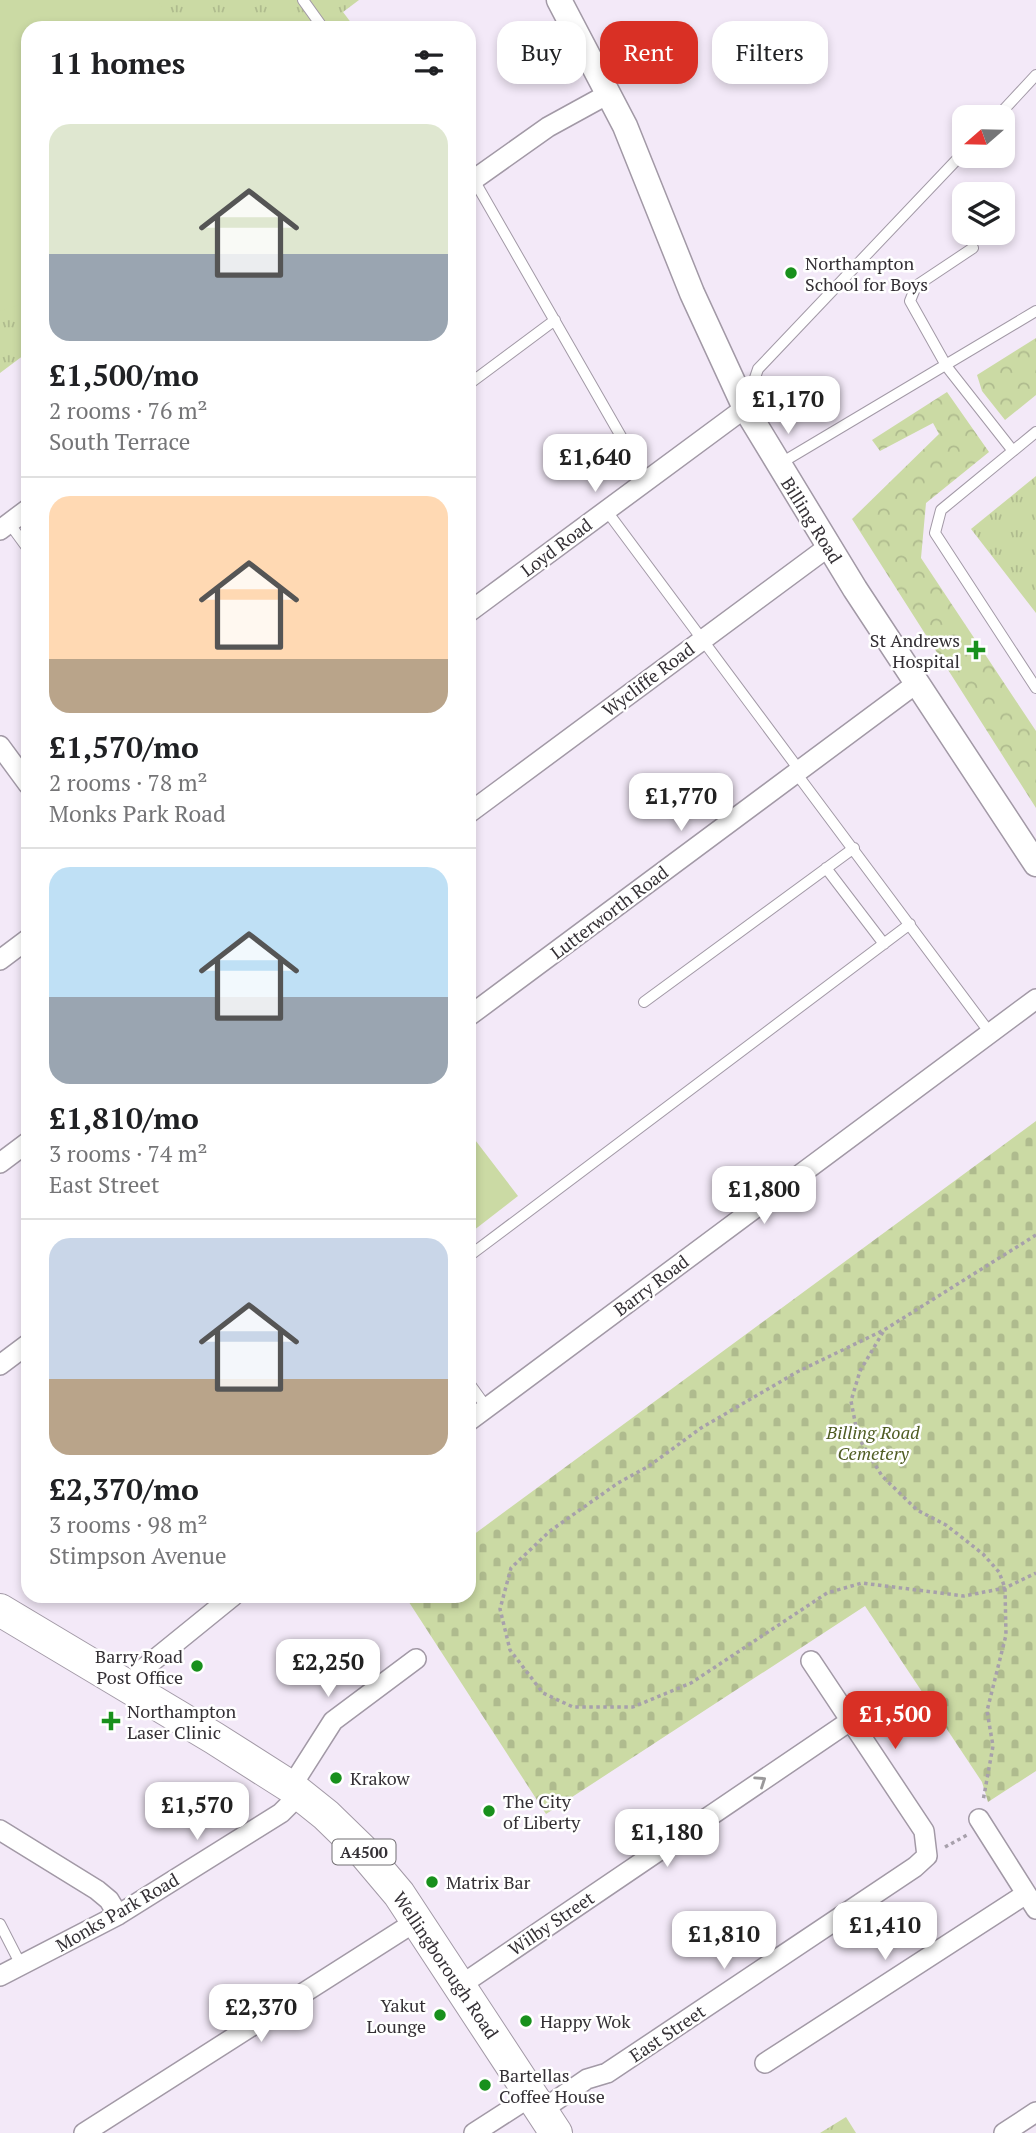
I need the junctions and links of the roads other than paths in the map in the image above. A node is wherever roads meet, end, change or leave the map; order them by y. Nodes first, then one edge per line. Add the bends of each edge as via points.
1 (303, 0) edge
2 (559, 0) edge
3 (318, 21) edge
4 (1036, 75) edge
5 (610, 93) junction
6 (1008, 105) edge
7 (952, 165) edge
8 (476, 178) edge
9 (476, 188) edge
10 (973, 248) dead end
11 (1036, 311) edge
12 (555, 320) junction
13 (947, 367) junction
14 (476, 379) edge
15 (745, 408) junction
16 (1036, 432) edge
17 (1013, 451) junction
18 (778, 465) junction
19 (646, 480) junction
20 (606, 510) junction
21 (21, 514) edge
22 (4, 526) edge
23 (21, 542) edge
24 (828, 547) junction
25 (476, 607) edge
26 (702, 640) junction
27 (917, 683) junction
28 (1036, 688) edge
29 (0, 746) edge
30 (798, 772) junction
31 (21, 774) edge
32 (476, 807) edge
33 (854, 848) junction
34 (1036, 864) edge
35 (826, 868) junction
36 (910, 924) junction
37 (21, 944) edge
38 (884, 944) junction
39 (0, 960) edge
40 (1036, 999) edge
41 (644, 1002) dead end
42 (476, 1011) edge
43 (990, 1033) junction
44 (21, 1147) edge
45 (0, 1163) edge
46 (476, 1251) edge
47 (21, 1349) edge
48 (0, 1365) edge
49 (476, 1393) edge
50 (487, 1408) junction
51 (476, 1416) edge
52 (224, 1603) edge
53 (0, 1610) edge
54 (416, 1659) dead end
55 (811, 1661) dead end
56 (130, 1687) junction
57 (850, 1721) junction
58 (295, 1791) junction
59 (981, 1823) road end
60 (0, 1830) edge
61 (1031, 1901) edge
62 (118, 1914) junction
63 (418, 1920) junction
64 (0, 1924) edge
65 (21, 1965) junction
66 (0, 1976) edge
67 (461, 1985) junction
68 (765, 2063) dead end
69 (1036, 2112) edge
70 (544, 2113) edge
71 (84, 2133) edge
72 (474, 2133) edge
73 (1004, 2133) edge

1 - 3 lane
2 - 5 street, Billing Road
4 - 6 lane
5 - 8 street via 548,127
5 - 15 street, Billing Road
7 - 15 lane via 758,369
9 - 12 lane
10 - 13 lane via 916,286 910,301
11 - 13 lane
12 - 14 lane
12 - 19 lane
13 - 17 lane
13 - 18 lane
15 - 18 street, Billing Road
15 - 19 street, Loyd Road
16 - 17 lane
17 - 28 lane via 941,510 935,533
18 - 24 street, Billing Road
19 - 20 street, Loyd Road
20 - 25 street, Loyd Road
20 - 26 lane
21 - 22 street
22 - 23 lane
24 - 26 street, Wycliffe Road
24 - 27 street, Billing Road
26 - 30 lane
26 - 32 street, Wycliffe Road
27 - 30 street, Lutterworth Road
27 - 34 street, Billing Road
29 - 31 street
30 - 33 lane
30 - 42 street, Lutterworth Road
33 - 35 lane
33 - 36 lane
35 - 38 lane
35 - 41 lane
36 - 38 lane
36 - 43 lane
37 - 39 street
38 - 46 lane
40 - 43 street, Barry Road
43 - 50 street, Barry Road
44 - 45 street
47 - 48 street
49 - 50 lane
50 - 51 street, Barry Road
52 - 56 street via 144,1669
53 - 56 main road, Wellingborough Road / A4500
54 - 58 street, Monks Park Road via 333,1721
55 - 57 street
56 - 58 main road, Wellingborough Road / A4500
67 -> 57 street, Wilby Street
57 - 70 street, East Street via 924,1831 927,1856 607,2073 587,2079
58 - 62 street, Monks Park Road via 281,1813
58 - 63 main road, Wellingborough Road / A4500 via 361,1849
59 - 61 street
60 - 62 street via 97,1890
61 - 68 street
62 - 65 street, Monks Park Road
63 - 67 main road, Wellingborough Road / A4500
63 - 71 street
64 - 65 lane
65 - 66 street, Monks Park Road
67 - 70 main road, Wellingborough Road / A4500
69 - 73 street
70 - 72 street, East Street

